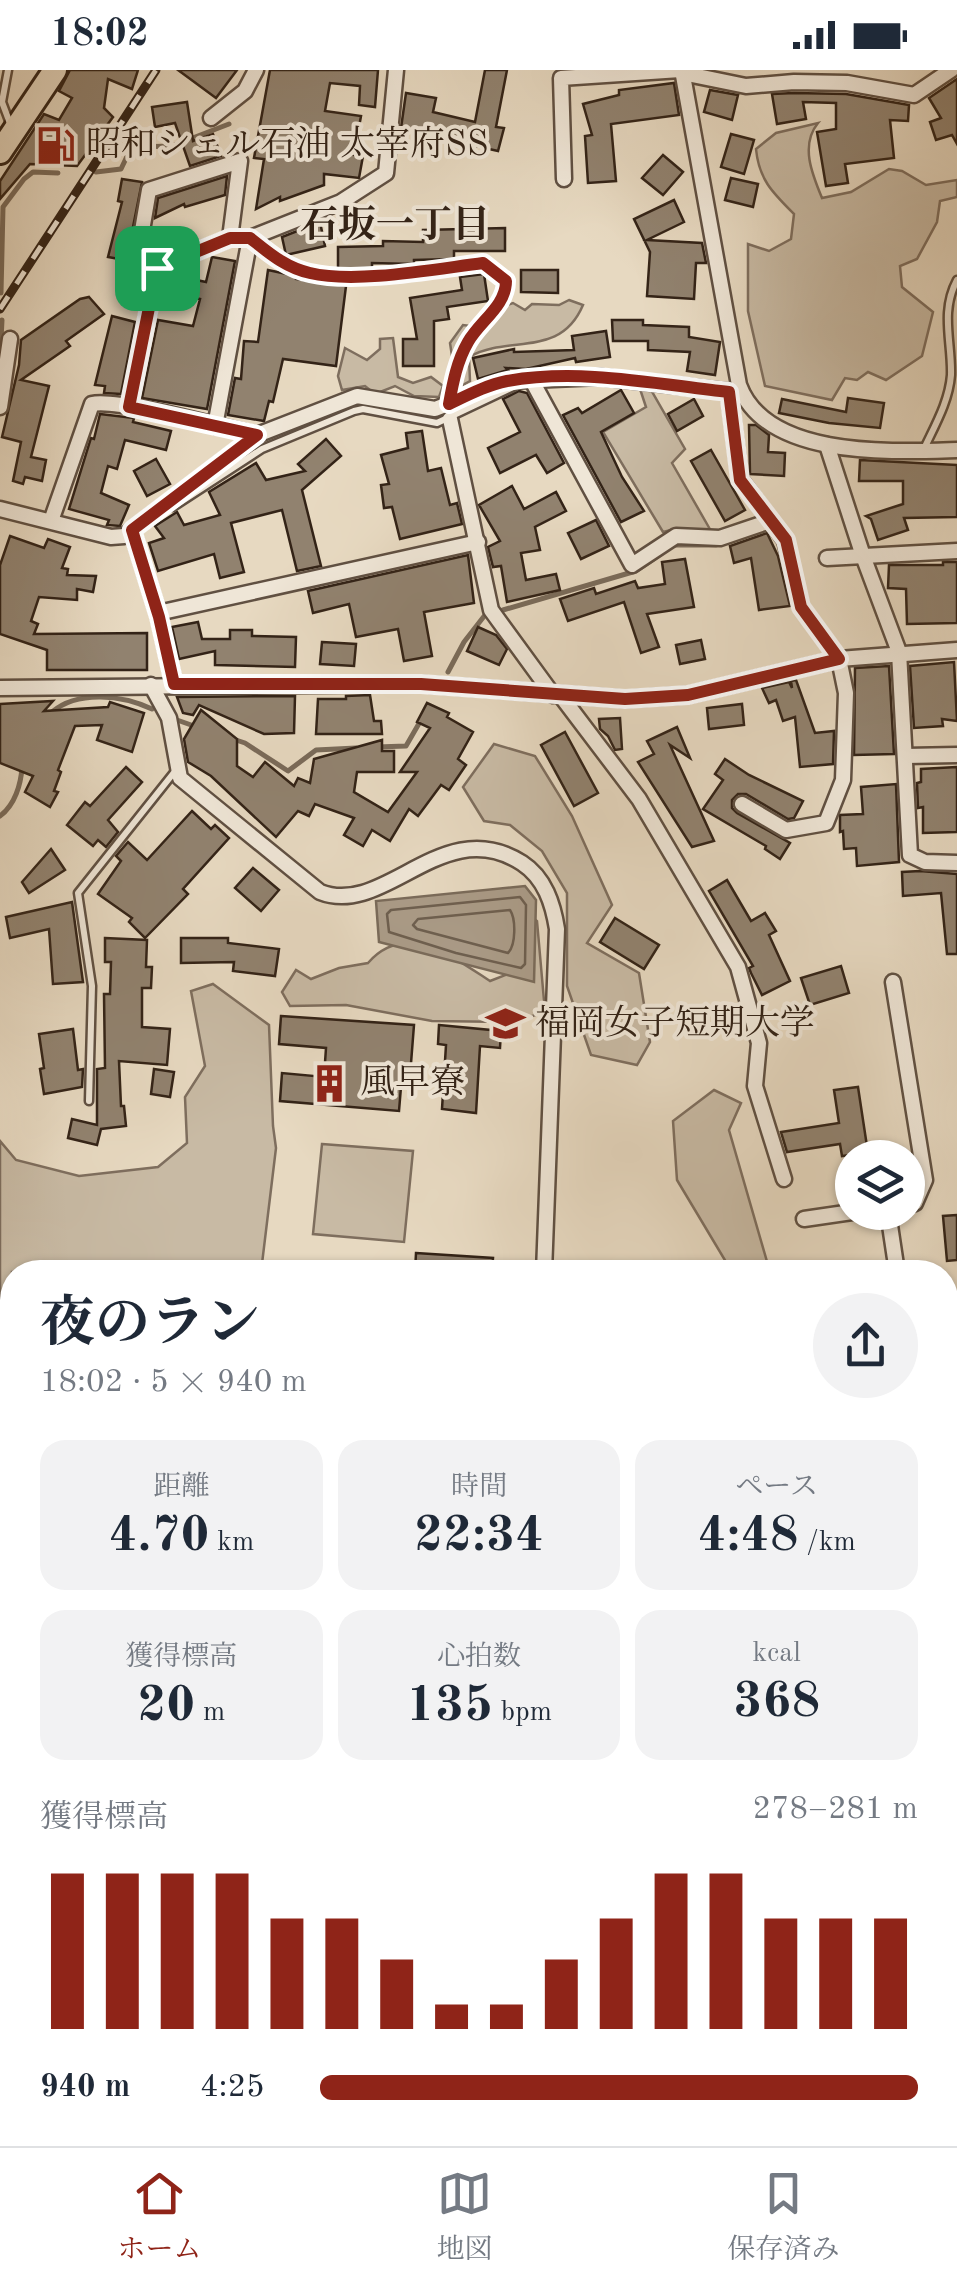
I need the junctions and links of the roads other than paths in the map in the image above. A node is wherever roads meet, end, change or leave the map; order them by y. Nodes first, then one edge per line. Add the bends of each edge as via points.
1 (8, 70) edge
2 (55, 70) edge
3 (256, 70) edge
4 (396, 70) edge
5 (952, 70) edge
6 (681, 71) edge
7 (211, 118) dead end
8 (14, 132) junction
9 (0, 152) edge
10 (564, 178) dead end
11 (230, 238) junction
12 (250, 238) junction
13 (157, 268) junction
14 (957, 280) edge
15 (10, 339) dead end
16 (529, 379) junction
17 (736, 392) junction
18 (0, 407) edge
19 (129, 407) junction
20 (450, 411) junction
21 (215, 426) junction
22 (257, 435) junction
23 (828, 445) junction
24 (957, 450) edge
25 (923, 451) junction
26 (0, 501) edge
27 (0, 509) edge
28 (52, 521) junction
29 (770, 521) junction
30 (137, 527) junction
31 (478, 542) junction
32 (957, 551) edge
33 (863, 556) junction
34 (827, 558) dead end
35 (158, 614) junction
36 (957, 650) edge
37 (900, 652) junction
38 (839, 659) junction
39 (174, 684) junction
40 (151, 685) junction
41 (0, 688) edge
42 (557, 695) junction
43 (957, 755) edge
44 (906, 756) junction
45 (176, 769) junction
46 (742, 804) dead end
47 (957, 863) edge
48 (894, 982) dead end
49 (89, 1101) dead end
50 (918, 1140) edge
51 (784, 1178) dead end
52 (835, 1214) edge
53 (804, 1218) dead end
54 (890, 1230) edge
55 (544, 1260) edge
56 (894, 1260) edge

1 - 8 lane via 2,102
2 - 8 main road
3 - 7 street via 245,91
4 - 12 street via 386,173 341,202
5 - 6 street via 914,95 847,82 746,86
6 - 10 street via 562,78
6 - 17 street
8 - 9 main road
11 - 12 street
11 - 13 street
11 - 13 street via 240,160 149,190 138,254
12 - 20 lane via 277,260 311,274 490,266 506,281 506,294 469,339 454,372
12 - 21 street
13 - 19 street
14 - 25 lane via 946,320 951,376
15 - 18 street
16 - 17 street via 600,377
16 - 20 street via 491,386
16 - 29 street via 632,564 676,536 720,538
17 - 23 street via 770,425
17 - 29 street via 740,480
19 - 21 street
19 - 28 street via 92,404
20 - 22 street via 356,396
20 - 30 lane via 430,424 359,409 262,449
20 - 31 street
21 - 22 street
22 - 30 street
23 - 25 street
23 - 33 street
24 - 25 street
26 - 27 street
27 - 28 street
28 - 30 street via 110,537
29 - 38 street via 786,540 801,607
30 - 35 street
31 - 35 street
31 - 42 street via 491,610
32 - 33 street
33 - 34 street
33 - 37 street
35 - 39 street
36 - 37 street
37 - 38 street
37 - 44 street
38 - 42 street via 688,695
38 - 46 street via 846,693 843,780 826,822 786,830
39 - 40 street
39 - 42 street via 421,684
40 - 41 street
40 - 45 street via 169,718
42 - 51 street via 639,799 738,967 759,1042 755,1086
43 - 44 street
44 - 47 street via 910,855
45 - 49 lane via 78,893 92,986
45 - 55 street via 334,898 469,850 502,852 540,879 557,930
48 - 50 street
52 - 53 street
54 - 56 street

